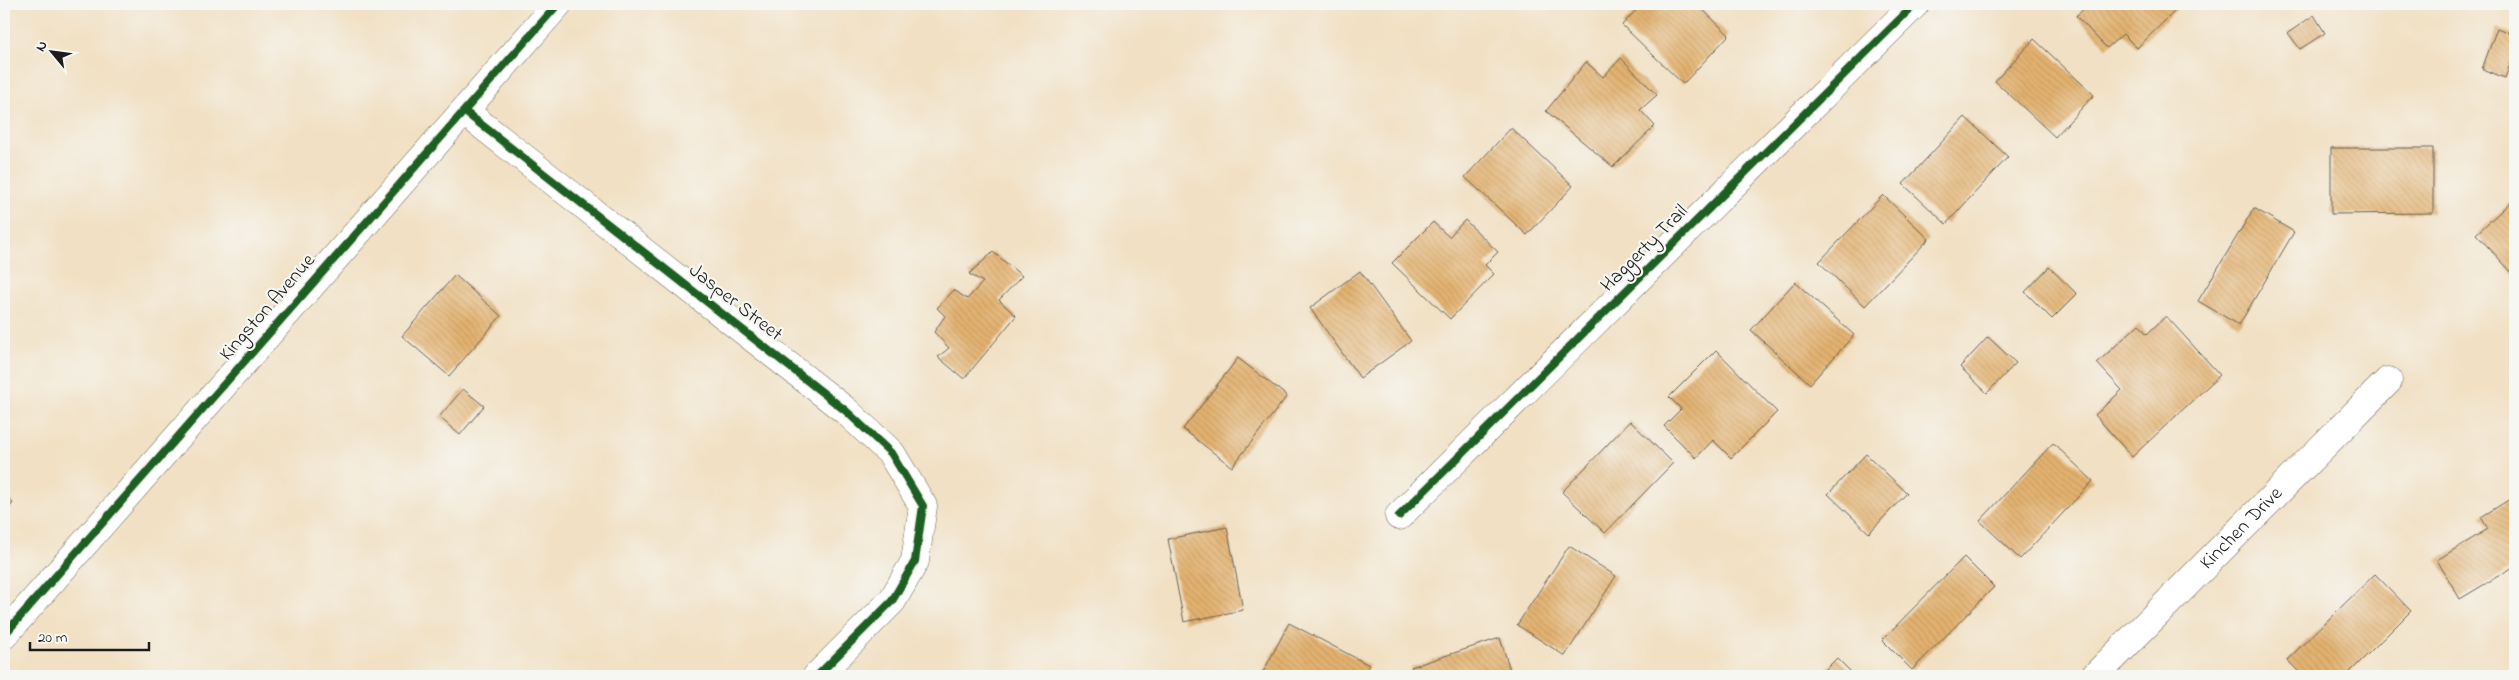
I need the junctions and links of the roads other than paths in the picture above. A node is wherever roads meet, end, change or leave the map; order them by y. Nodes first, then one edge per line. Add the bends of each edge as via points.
1 (558, 4) edge
2 (1915, 4) edge
3 (464, 111) junction
4 (2388, 381) dead end
5 (1398, 516) dead end
6 (4, 635) edge
7 (817, 676) edge
8 (2095, 676) edge

1 - 3 street, Kingston Avenue
2 - 5 street, Haggerty Trail
3 - 6 street, Kingston Avenue
3 - 7 street, Jasper Street via 846,411 891,453 922,506 915,561 892,601
4 - 8 street, Kinchen Drive

